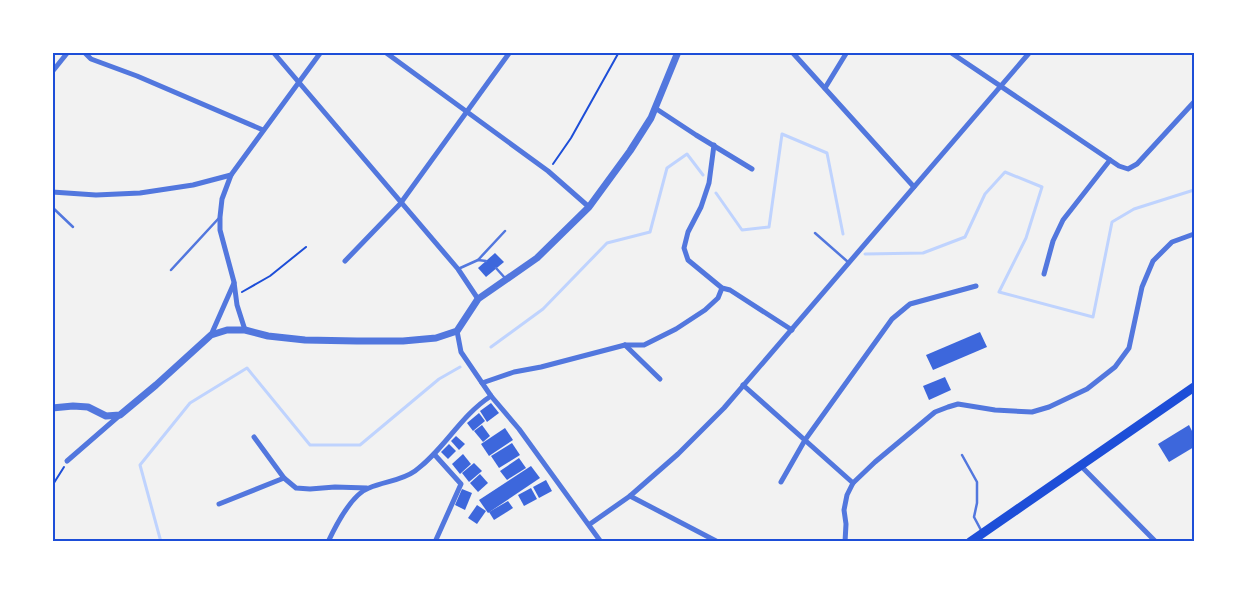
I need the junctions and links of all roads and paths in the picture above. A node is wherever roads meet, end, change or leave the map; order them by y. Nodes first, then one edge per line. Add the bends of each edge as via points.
1 (68, 52) edge
2 (84, 52) edge
3 (273, 52) edge
4 (321, 52) edge
5 (385, 52) edge
6 (510, 52) edge
7 (619, 52) edge
8 (678, 52) edge
9 (792, 52) edge
10 (847, 52) edge
11 (950, 52) edge
12 (1030, 52) edge
13 (52, 72) edge
14 (299, 83) junction
15 (1000, 86) junction
16 (825, 88) junction
17 (1194, 102) edge
18 (655, 108) junction
19 (466, 111) junction
20 (264, 130) junction
21 (714, 146) junction
22 (1110, 160) junction
23 (752, 169) dead end
24 (548, 171) junction
25 (231, 174) junction
26 (914, 187) junction
27 (52, 192) edge
28 (400, 204) junction
29 (52, 207) edge
30 (589, 208) junction
31 (220, 217) junction
32 (73, 228) dead end
33 (505, 231) dead end
34 (815, 233) dead end
35 (1194, 234) edge
36 (306, 247) dead end
37 (478, 260) junction
38 (345, 261) dead end
39 (486, 261) dead end
40 (849, 263) junction
41 (496, 268) dead end
42 (458, 269) junction
43 (171, 270) dead end
44 (1044, 274) dead end
45 (506, 280) junction
46 (234, 282) junction
47 (976, 286) dead end
48 (722, 288) junction
49 (236, 295) junction
50 (478, 299) junction
51 (245, 330) junction
52 (792, 330) junction
53 (457, 331) junction
54 (211, 335) junction
55 (625, 345) junction
56 (660, 379) dead end
57 (482, 383) junction
58 (743, 385) junction
59 (1194, 387) edge
60 (491, 396) junction
61 (52, 408) edge
62 (120, 415) junction
63 (254, 437) dead end
64 (805, 440) junction
65 (434, 454) junction
66 (962, 455) dead end
67 (67, 460) joint
68 (1081, 466) junction
69 (284, 478) junction
70 (781, 482) dead end
71 (853, 483) junction
72 (52, 486) edge
73 (367, 488) junction
74 (630, 496) junction
75 (219, 504) dead end
76 (590, 524) junction
77 (982, 533) junction
78 (328, 542) edge
79 (436, 542) edge
80 (601, 542) edge
81 (718, 542) edge
82 (845, 542) edge
83 (970, 542) edge
84 (1156, 542) edge

1 - 13 street
2 - 20 street via 91,59
3 - 14 street
4 - 14 street
5 - 19 street
6 - 19 street
7 - 24 path via 571,138
8 - 18 street
9 - 16 street
10 - 16 street
11 - 15 street
12 - 15 street
14 - 20 street
14 - 28 street
15 - 22 street
15 - 26 street
16 - 26 street
17 - 22 street via 1137,164 1128,169
18 - 21 street
18 - 30 street via 630,151
19 - 24 street
19 - 28 street
20 - 25 street
21 - 23 street
21 - 48 street via 710,183 684,248 688,260
22 - 44 street via 1064,220 1053,241
24 - 30 street
25 - 27 street via 193,185 140,193
25 - 31 street via 222,199
26 - 40 street
28 - 38 street
28 - 42 street
29 - 32 lane
30 - 45 street via 537,258
31 - 43 lane
31 - 46 street via 220,230
33 - 37 lane
34 - 40 lane
35 - 71 street via 1172,242 1153,261 1142,288 1129,348 1115,367 1087,389 1032,412 958,404 948,406 935,412
36 - 49 path via 270,276
37 - 39 lane
37 - 42 lane
40 - 52 street
41 - 45 lane
42 - 50 street
45 - 50 street
46 - 49 street
46 - 54 street
47 - 64 street via 910,304 892,319
48 - 52 street
48 - 55 street via 718,298 705,310 676,329 644,345
49 - 51 street
50 - 53 street
51 - 53 street via 305,340 357,341 436,338
51 - 54 street via 227,330
52 - 58 street
53 - 57 street via 461,352
54 - 62 street
55 - 56 street
55 - 57 street
57 - 60 street
58 - 64 street
58 - 74 street via 678,454
59 - 68 main road
60 - 65 street via 475,407
60 - 76 street
61 - 62 street via 88,407 106,416
62 - 67 street
63 - 69 street
64 - 70 street
64 - 71 street
65 - 73 street via 416,471 400,480
65 - 79 street via 461,484
66 - 77 lane via 977,482 974,517
67 - 72 path
68 - 77 main road
68 - 84 street
69 - 73 street via 296,488
69 - 75 street
71 - 82 street via 844,510
73 - 78 street via 353,500
74 - 76 street
74 - 81 street
76 - 80 street
77 - 83 main road

